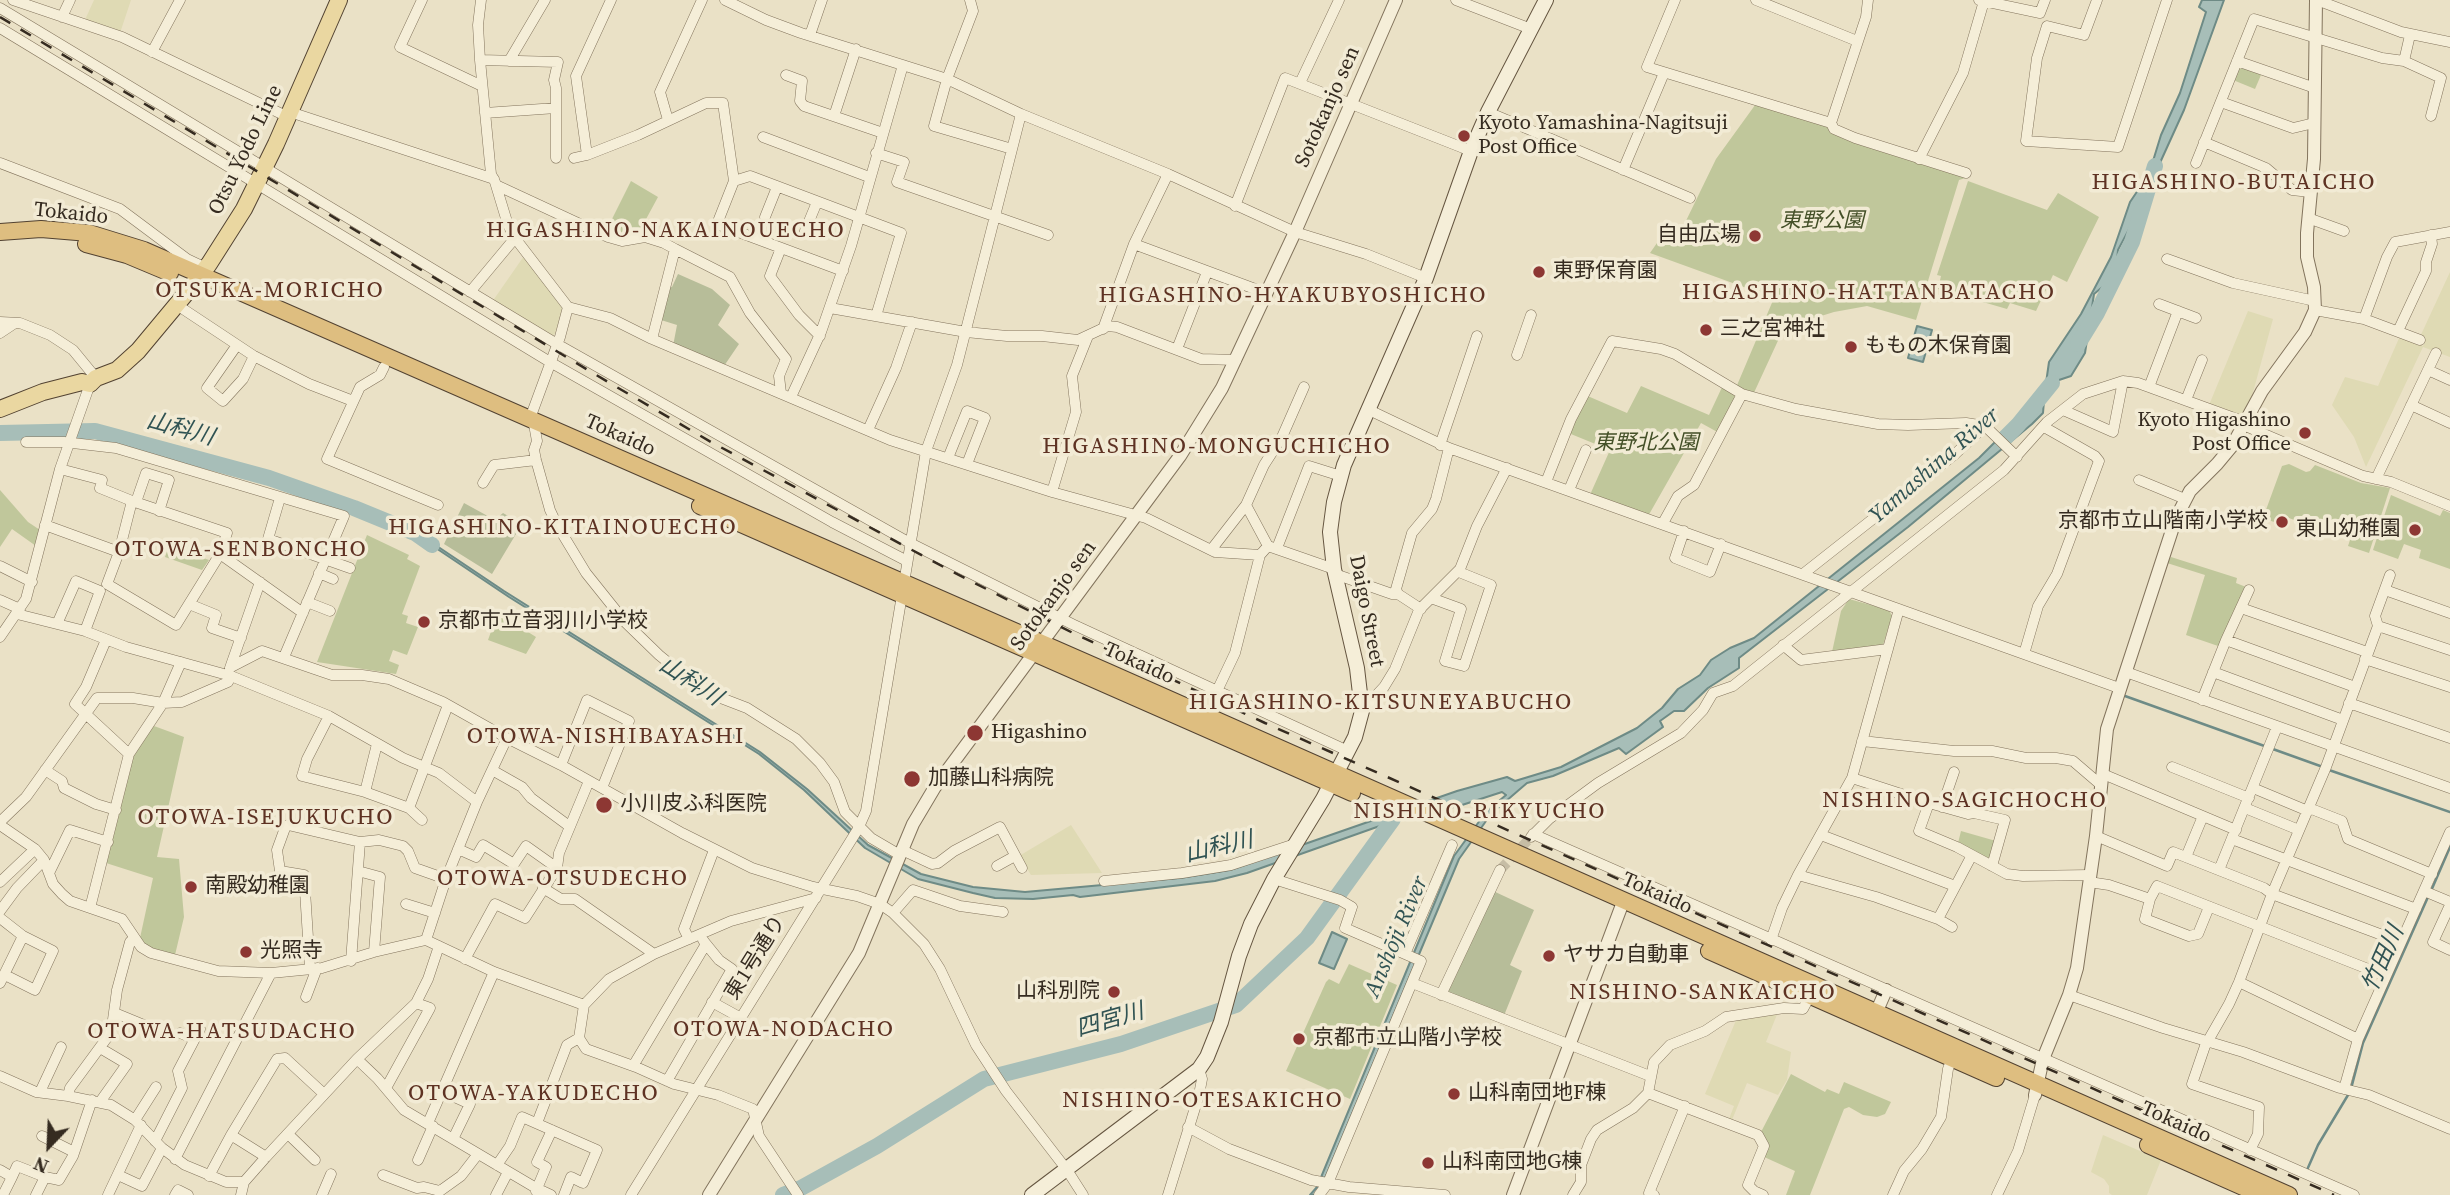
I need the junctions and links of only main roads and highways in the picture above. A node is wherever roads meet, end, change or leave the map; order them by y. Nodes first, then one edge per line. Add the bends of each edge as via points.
1 (339, 0) edge
2 (1546, 0) edge
3 (0, 232) edge
4 (0, 242) edge
5 (200, 276) junction
6 (0, 409) edge
7 (534, 427) junction
8 (1333, 779) junction
9 (1621, 906) junction
10 (1874, 1018) junction
11 (2036, 1090) junction
12 (1032, 1195) edge
13 (2261, 1195) edge
14 (2289, 1195) edge

1 - 5 main road, Otsu Yodo Line via 257,185
2 - 8 main road, Daigo Street via 1471,151 1426,278 1341,476 1330,532 1362,711 1355,737
3 - 5 highway, Tokaido via 89,233 144,250
4 - 5 highway, Tokaido via 76,241
5 - 6 main road, Otsu Yodo Line via 117,370
5 - 7 highway, Tokaido
5 - 7 highway, Tokaido via 384,367
7 - 8 highway, Tokaido
8 - 9 highway, Tokaido
8 - 12 main road, Daigo Street via 1246,937 1208,1057 1199,1069
9 - 10 highway, Tokaido
9 - 10 highway, Tokaido via 1810,996
10 - 11 highway, Tokaido
11 - 13 highway, Tokaido
11 - 14 highway, Tokaido

